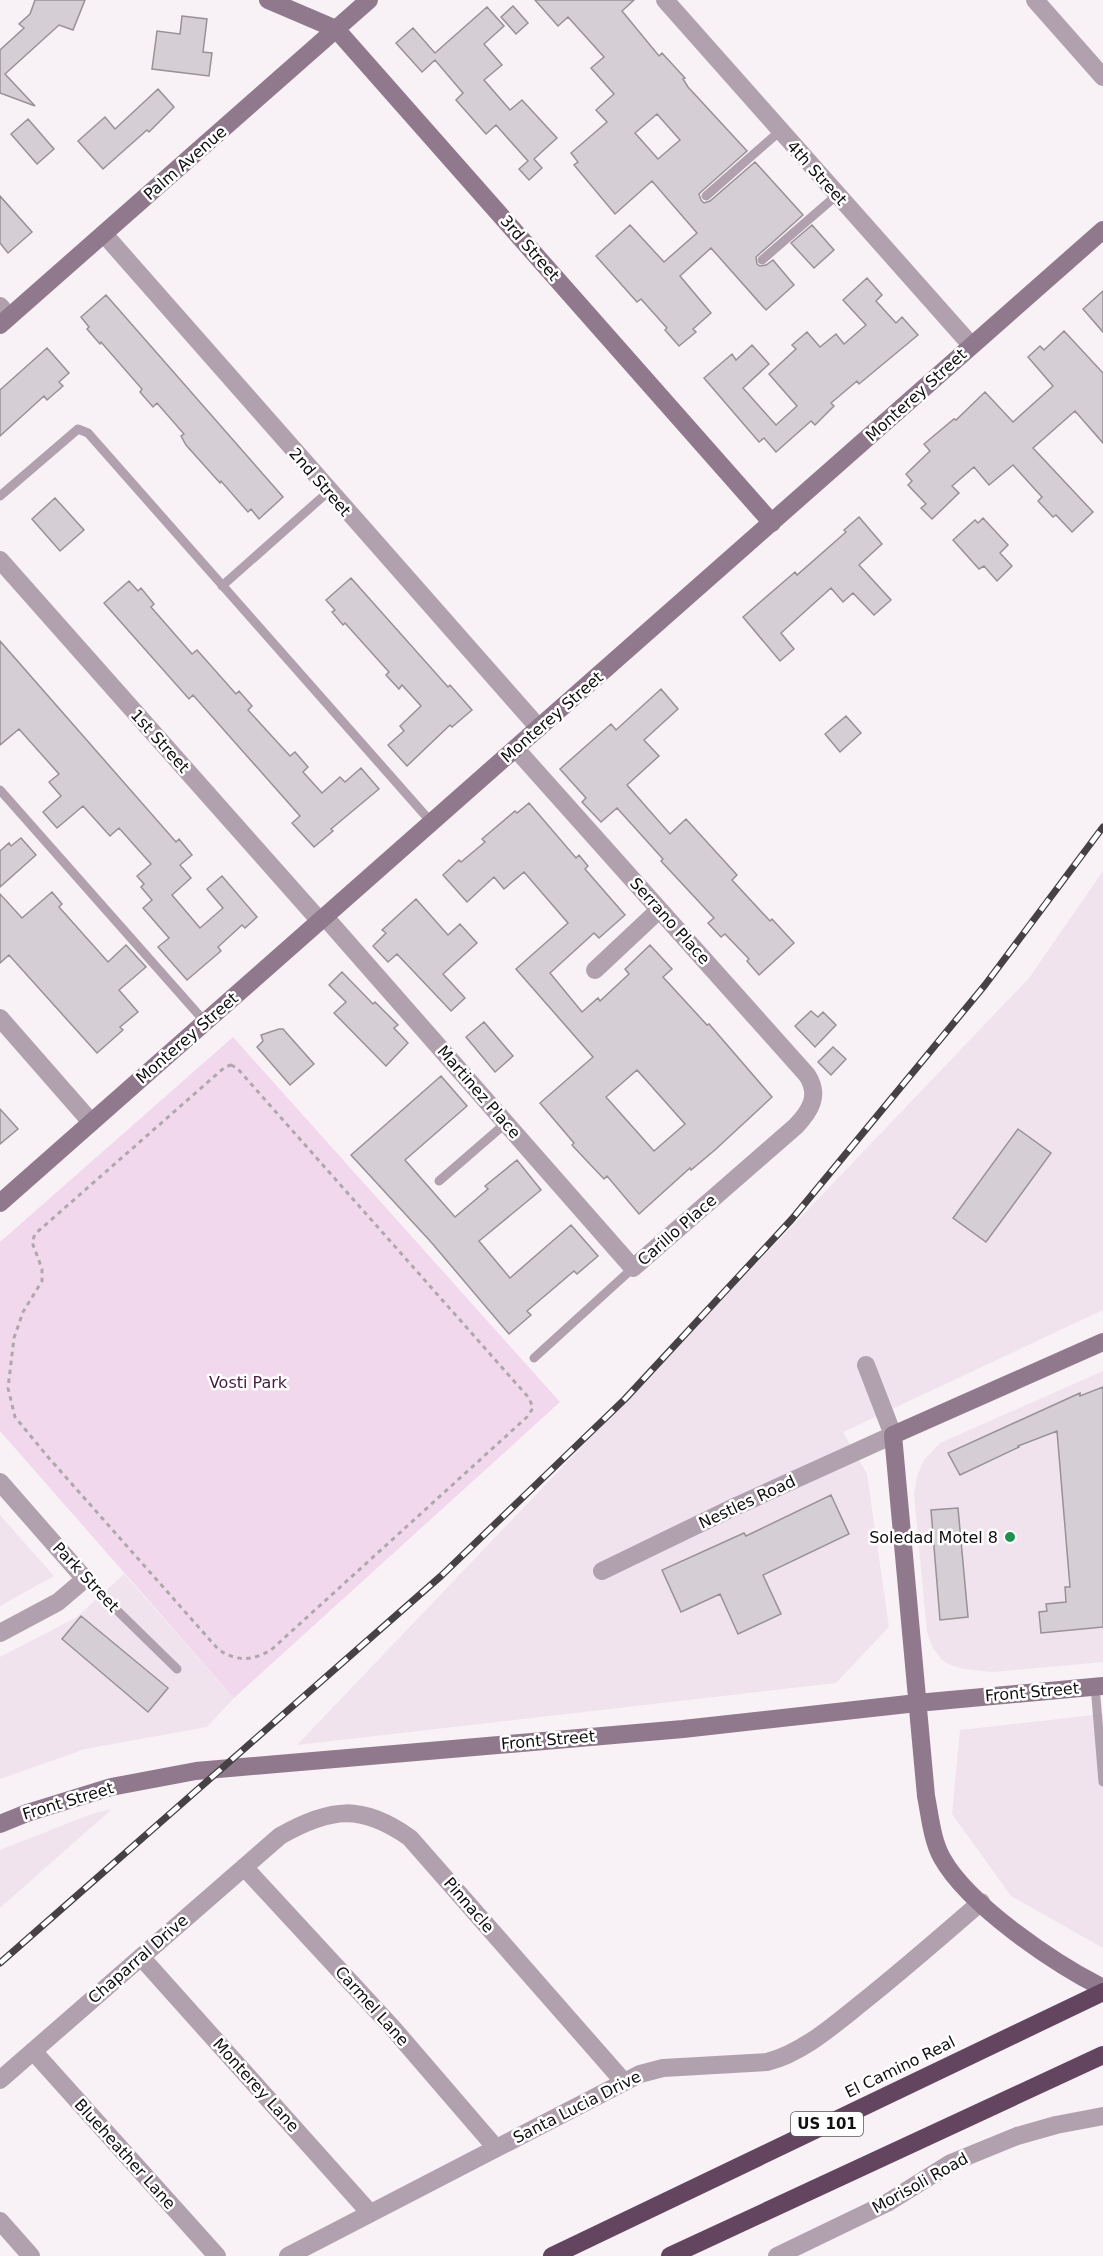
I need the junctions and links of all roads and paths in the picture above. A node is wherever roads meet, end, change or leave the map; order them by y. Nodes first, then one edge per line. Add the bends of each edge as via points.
1 (268, 0) edge
2 (369, 0) edge
3 (665, 0) edge
4 (1035, 0) edge
5 (336, 29) junction
6 (1103, 76) edge
7 (780, 131) junction
8 (837, 195) junction
9 (706, 196) dead end
10 (1103, 230) edge
11 (104, 234) junction
12 (762, 260) dead end
13 (3, 316) edge
14 (971, 345) junction
15 (328, 492) junction
16 (0, 496) edge
17 (772, 523) junction
18 (0, 560) edge
19 (222, 586) junction
20 (539, 728) junction
21 (516, 749) junction
22 (0, 790) edge
23 (432, 823) junction
24 (659, 910) junction
25 (322, 919) junction
26 (595, 970) dead end
27 (0, 1018) edge
28 (206, 1023) junction
29 (814, 1098) joint
30 (91, 1122) junction
31 (506, 1123) junction
32 (439, 1181) dead end
33 (0, 1203) edge
34 (633, 1268) junction
35 (1103, 1342) edge
36 (534, 1358) dead end
37 (866, 1365) dead end
38 (893, 1435) junction
39 (0, 1482) edge
40 (602, 1570) dead end
41 (85, 1579) junction
42 (0, 1633) edge
43 (271, 1650) joint
44 (177, 1669) dead end
45 (1099, 1686) edge
46 (917, 1703) junction
47 (1102, 1764) edge
48 (1103, 1782) edge
49 (0, 1824) edge
50 (276, 1839) joint
51 (244, 1867) junction
52 (981, 1902) junction
53 (141, 1957) junction
54 (1103, 1990) edge
55 (33, 2051) junction
56 (1103, 2055) edge
57 (0, 2080) edge
58 (624, 2082) junction
59 (1103, 2116) edge
60 (496, 2148) junction
61 (370, 2213) junction
62 (0, 2222) edge
63 (31, 2256) edge
64 (217, 2256) edge
65 (288, 2256) edge
66 (552, 2256) edge
67 (670, 2256) edge
68 (777, 2256) edge

1 - 5 street, 3rd Street
2 - 5 street, Palm Avenue
3 - 7 street, 4th Street
4 - 6 street
5 - 11 street, Palm Avenue
5 - 17 street, 3rd Street
7 - 8 street, 4th Street
7 - 9 lane
8 - 12 lane
8 - 14 street, 4th Street
10 - 14 street, Monterey Street
11 - 13 street, Palm Avenue
11 - 15 street, 2nd Street
14 - 17 street, Monterey Street
15 - 19 lane
15 - 20 street, 2nd Street
16 - 19 lane via 78,429 88,433
17 - 20 street, Monterey Street
18 - 25 street, 1st Street
19 - 23 lane
20 - 21 street, Monterey Street
21 - 23 street, Monterey Street
21 - 24 street, Serrano Place
22 - 28 lane
23 - 25 street, Monterey Street
24 - 26 street
24 - 29 street, Serrano Place via 807,1075
25 - 28 street, Monterey Street
25 - 31 street, Martinez Place
27 - 30 street
28 - 30 street, Monterey Street
29 - 34 street, Carillo Place via 796,1126
30 - 33 street, Monterey Street
31 - 32 lane
31 - 34 street, Martinez Place
34 - 36 lane, Carillo Place
35 - 38 street, Nestles Road
37 - 38 street
38 - 40 street, Nestles Road
38 - 46 street
39 - 41 street, Park Street
41 - 42 street via 58,1602
41 - 44 lane, Park Street
43 - 43 path via 247,1659 231,1657 218,1648 22,1427 10,1404 8,1388 17,1324 42,1281 32,1242 35,1234 231,1065 521,1389 533,1408 527,1418
45 - 46 street, Front Street
45 - 47 lane
46 - 49 street, Front Street via 682,1729 196,1771 111,1786
46 - 52 street via 933,1834 953,1875
47 - 48 lane
50 - 51 street, Chaparral Drive
50 - 58 street, Pinnacle via 324,1815 370,1816 391,1824 410,1838
51 - 53 street, Chaparral Drive
51 - 60 street, Carmel Lane via 391,2026
52 - 54 street via 1016,1932
52 - 58 street, Santa Lucia Drive via 831,2028 783,2058 663,2068
53 - 55 street, Chaparral Drive
53 - 61 street, Monterey Lane
54 - 66 highway, El Camino Real / US 101
55 - 57 street, Chaparral Drive
55 - 64 street, Blueheather Lane
56 - 67 highway
58 - 60 street, Santa Lucia Drive
59 - 68 street, Morisoli Road via 1017,2136 951,2163 887,2203
60 - 61 street, Santa Lucia Drive
61 - 65 street, Santa Lucia Drive
62 - 63 street

